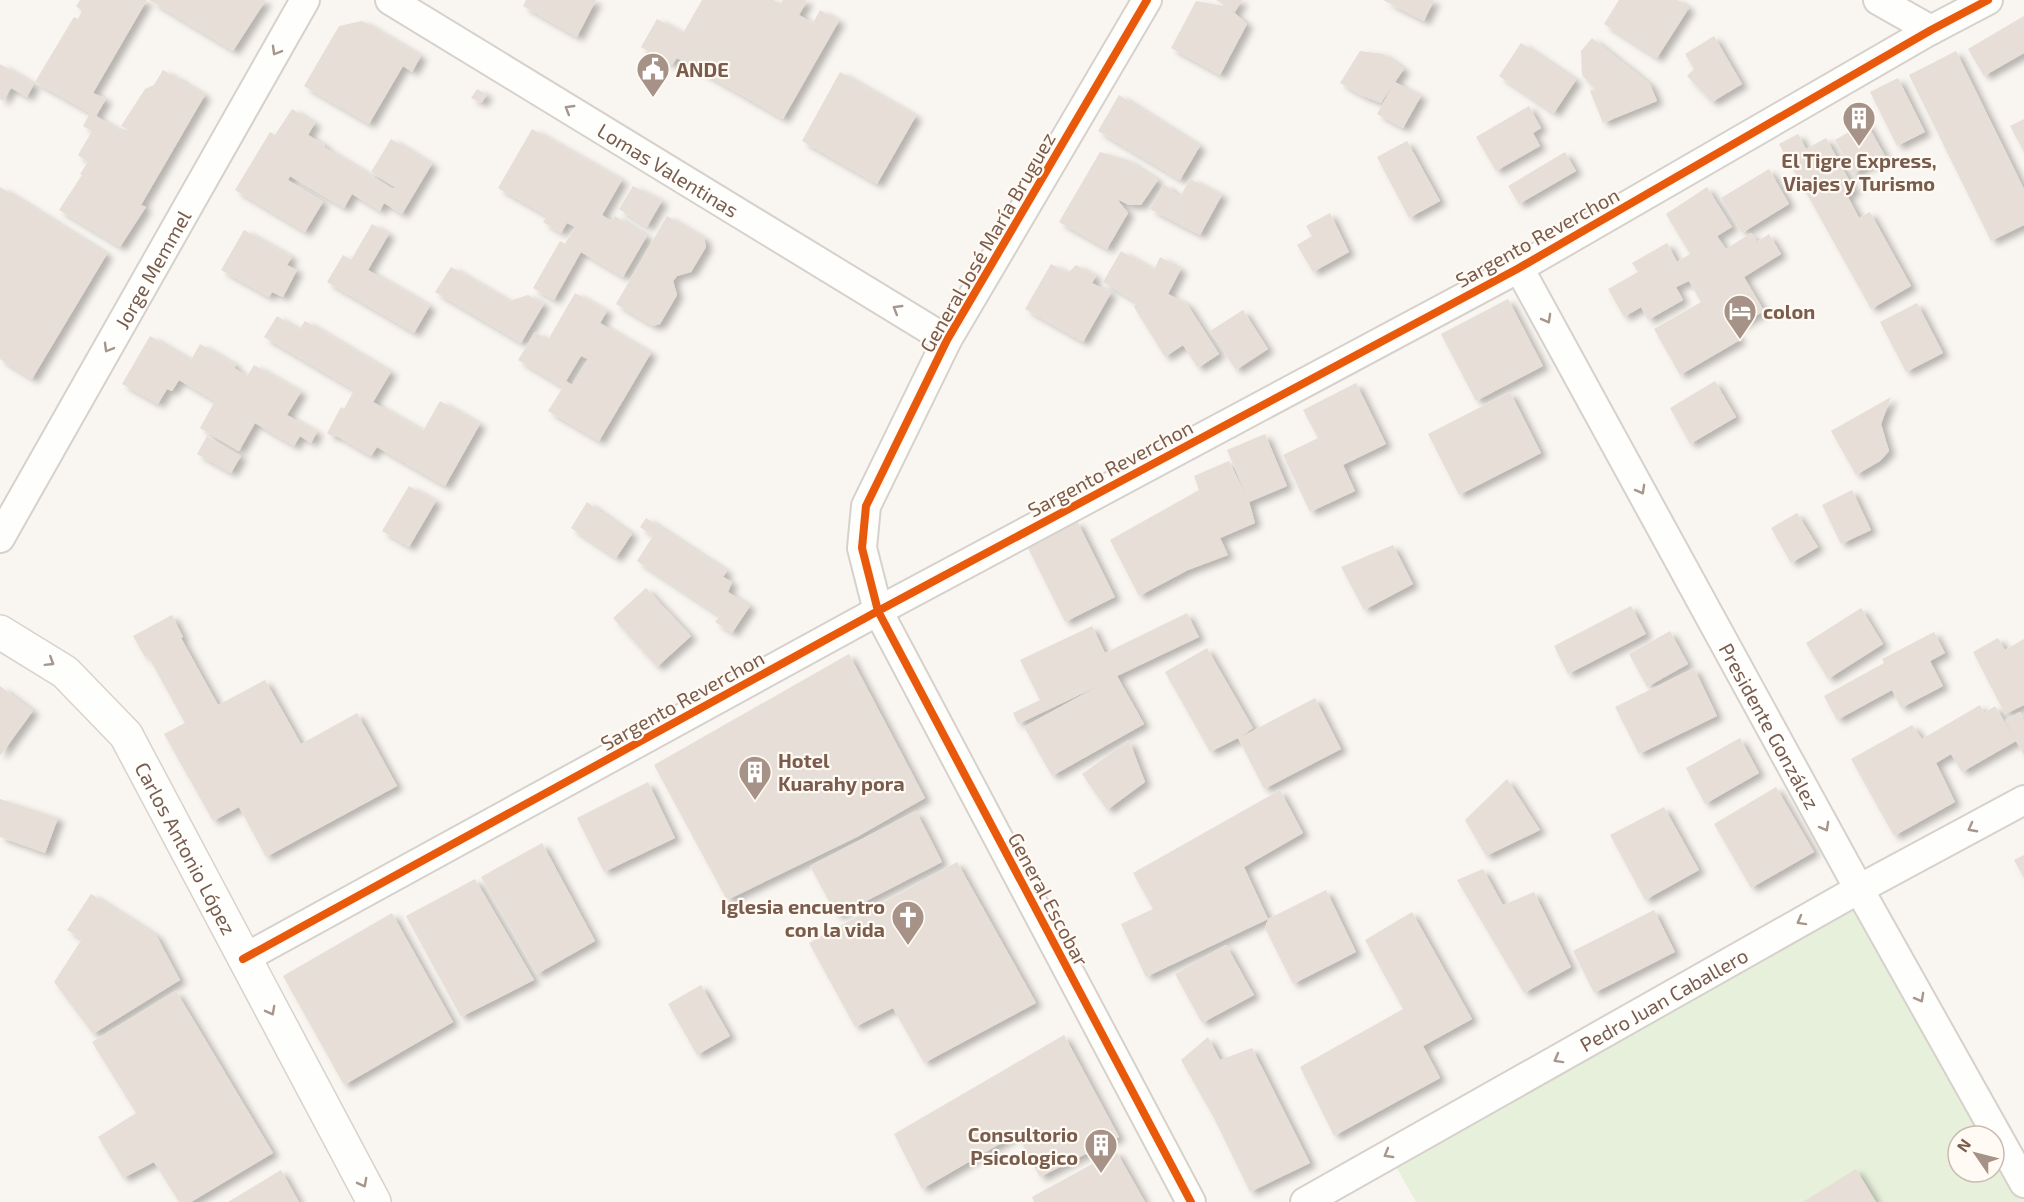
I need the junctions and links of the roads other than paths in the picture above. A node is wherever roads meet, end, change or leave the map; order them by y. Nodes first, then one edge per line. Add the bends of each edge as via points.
1 (305, 0) edge
2 (390, 0) edge
3 (1147, 0) edge
4 (1878, 0) edge
5 (1988, 0) edge
6 (1931, 30) junction
7 (1519, 268) junction
8 (947, 339) junction
9 (0, 538) edge
10 (878, 611) junction
11 (0, 632) edge
12 (2024, 800) edge
13 (1859, 889) junction
14 (243, 959) junction
15 (2024, 1183) edge
16 (374, 1202) edge
17 (1191, 1202) edge
18 (1305, 1202) edge

1 -> 9 street, Jorge Memmel
8 -> 2 street, Lomas Valentinas
3 - 8 street, General José María Bruguez
4 - 6 street
5 - 6 street, Sargento Reverchon
6 - 7 street, Sargento Reverchon
7 - 10 street, Sargento Reverchon
7 -> 13 street, Presidente González
8 - 10 street, General José María Bruguez via 866,506 862,548
10 - 14 street, Sargento Reverchon
10 - 17 street, General Escobar
11 -> 14 main road, Carlos Antonio López via 65,672 126,735
12 -> 13 street, Pedro Juan Caballero
13 -> 15 street, Presidente González
13 -> 18 street, Pedro Juan Caballero
14 -> 16 main road, Carlos Antonio López

